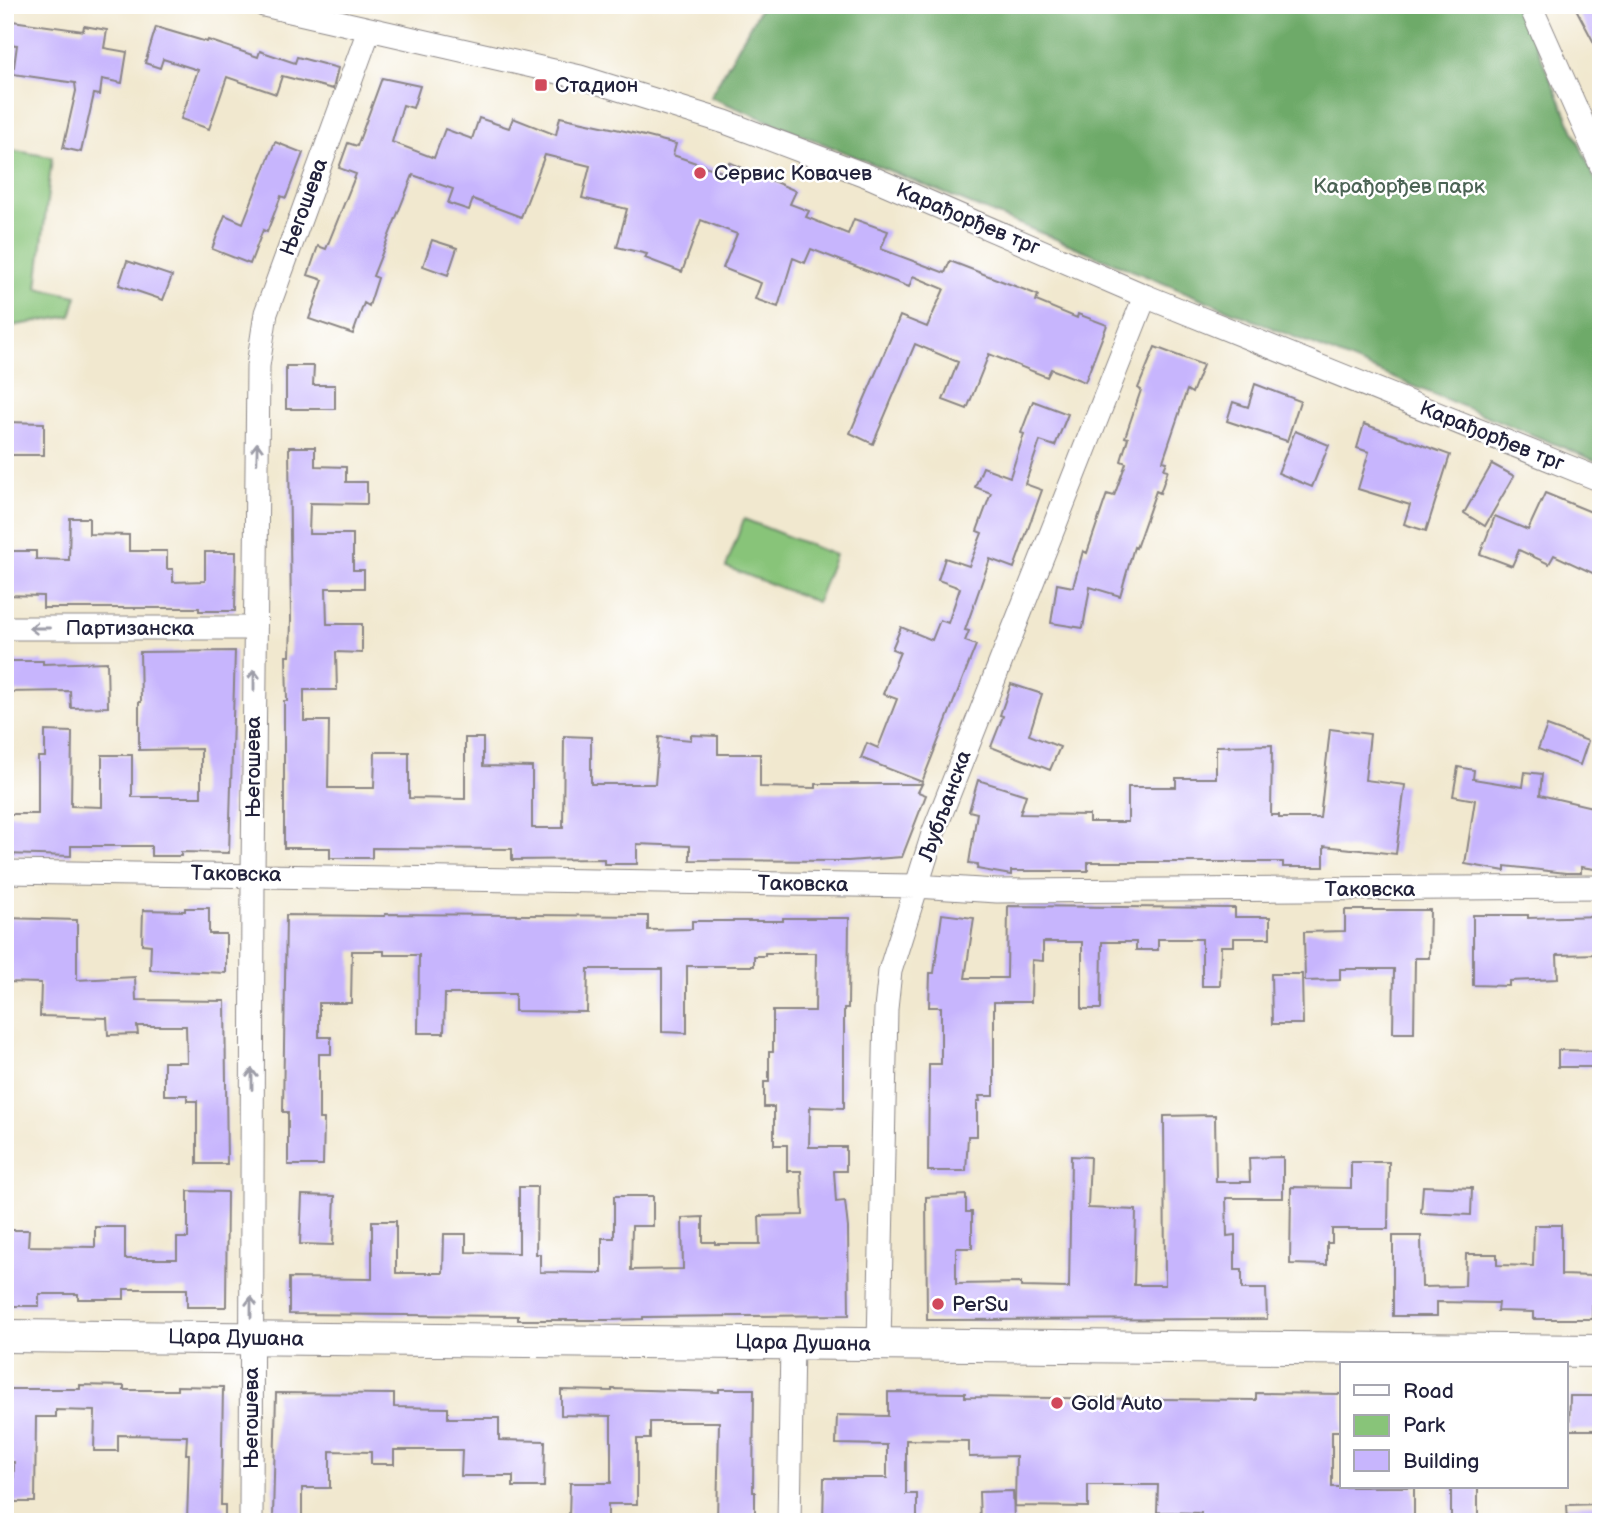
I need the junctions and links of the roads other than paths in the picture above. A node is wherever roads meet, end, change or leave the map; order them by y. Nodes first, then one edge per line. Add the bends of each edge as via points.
1 (1530, 5) edge
2 (271, 6) edge
3 (369, 30) junction
4 (1601, 165) edge
5 (1145, 296) junction
6 (1601, 480) edge
7 (5, 628) edge
8 (254, 628) junction
9 (5, 872) edge
10 (253, 874) junction
11 (916, 886) junction
12 (1601, 887) edge
13 (5, 1336) edge
14 (251, 1338) junction
15 (792, 1343) junction
16 (879, 1344) junction
17 (1601, 1351) edge
18 (251, 1522) edge
19 (789, 1522) edge

1 - 4 street
2 - 3 street, Карађорђев трг
3 - 5 street, Карађорђев трг via 580,77 725,122 868,176
8 -> 3 street, Његошева via 261,338 266,313
5 - 6 street, Карађорђев трг
5 - 11 street, Љубљанска
8 -> 7 street, Партизанска
10 -> 8 street, Његошева
9 - 10 street, Таковска
10 - 11 street, Таковска
14 -> 10 street, Његошева
11 - 12 street, Таковска via 997,891
11 - 16 street, Љубљанска via 890,971 886,1009
13 - 14 street, Цара Душана
14 - 15 street, Цара Душана
14 - 18 street, Његошева
15 - 16 street, Цара Душана
15 - 19 street
16 - 17 street, Цара Душана

